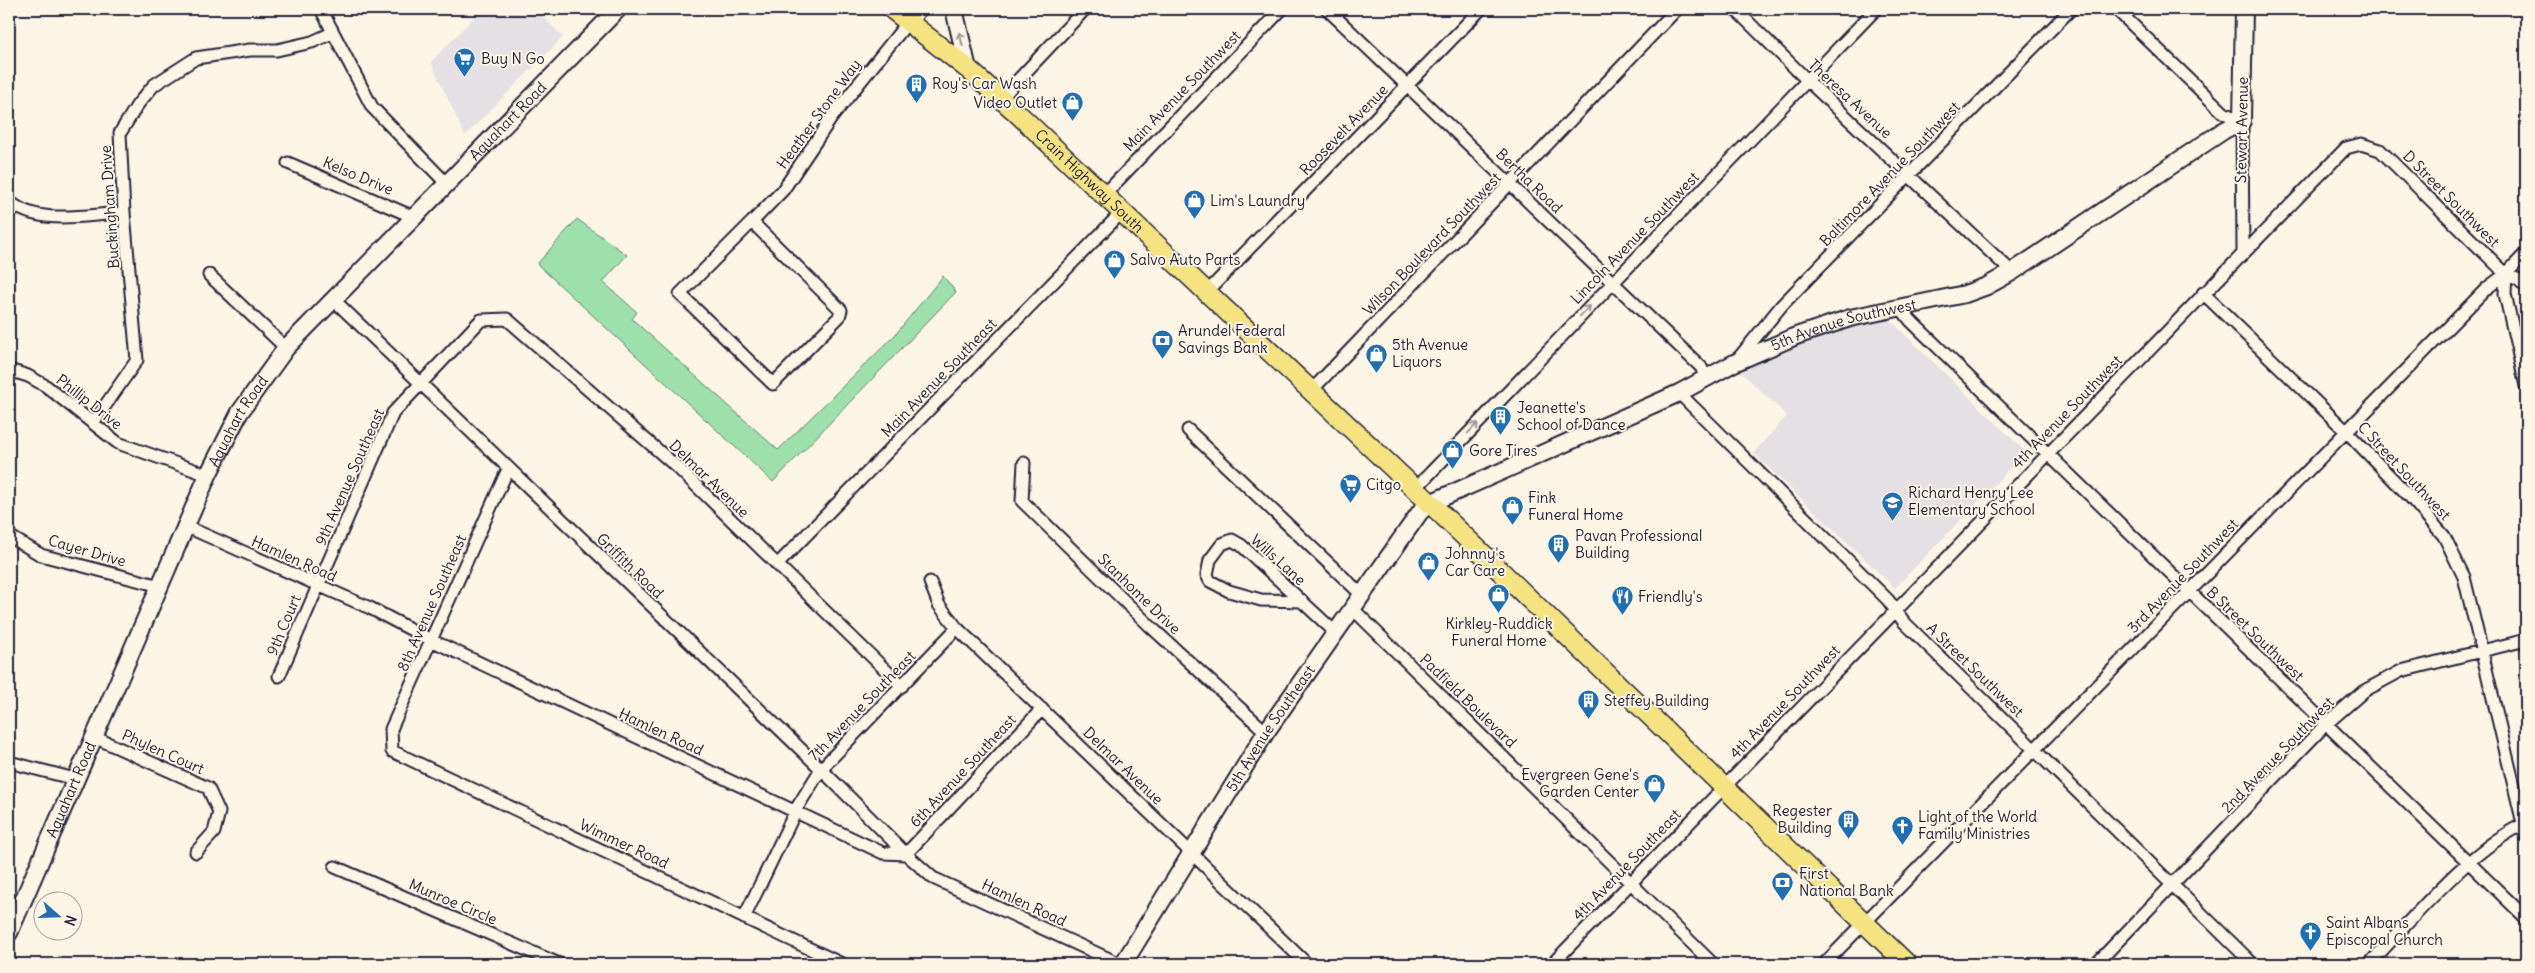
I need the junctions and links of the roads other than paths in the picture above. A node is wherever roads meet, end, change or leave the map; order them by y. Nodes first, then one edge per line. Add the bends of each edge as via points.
1 (321, 9) edge
2 (618, 9) edge
3 (892, 9) edge
4 (954, 9) edge
5 (1085, 9) edge
6 (1282, 9) edge
7 (1327, 9) edge
8 (1481, 9) edge
9 (1677, 9) edge
10 (1735, 9) edge
11 (1876, 9) edge
12 (2071, 9) edge
13 (2116, 9) edge
14 (2244, 9) edge
15 (913, 15) edge
16 (332, 33) junction
17 (968, 68) junction
18 (1808, 81) junction
19 (1407, 86) junction
20 (1001, 98) junction
21 (2242, 121) junction
22 (2350, 146) joint
23 (288, 162) dead end
24 (1910, 175) junction
25 (447, 184) junction
26 (1510, 184) junction
27 (1104, 195) junction
28 (9, 201) edge
29 (1122, 212) junction
30 (124, 213) junction
31 (416, 218) junction
32 (752, 222) junction
33 (2243, 252) junction
34 (2526, 253) edge
35 (2012, 272) junction
36 (2506, 274) junction
37 (208, 275) dead end
38 (1613, 282) junction
39 (2526, 287) edge
40 (1207, 292) junction
41 (2204, 293) junction
42 (334, 300) junction
43 (1900, 307) junction
44 (481, 320) joint
45 (286, 348) junction
46 (1734, 364) junction
47 (9, 370) edge
48 (1706, 378) junction
49 (420, 384) junction
50 (2526, 386) edge
51 (1312, 391) junction
52 (1679, 393) junction
53 (93, 423) junction
54 (1188, 430) dead end
55 (2346, 431) junction
56 (2047, 454) junction
57 (1024, 463) dead end
58 (508, 469) junction
59 (208, 475) junction
60 (1416, 489) junction
61 (1430, 503) junction
62 (186, 526) junction
63 (9, 536) edge
64 (778, 565) junction
65 (930, 582) dead end
66 (160, 586) junction
67 (317, 586) junction
68 (2189, 591) junction
69 (1362, 594) junction
70 (1302, 601) junction
71 (1352, 608) junction
72 (1896, 610) junction
73 (957, 628) junction
74 (1335, 632) junction
75 (431, 640) junction
76 (2526, 640) edge
77 (2482, 650) junction
78 (279, 676) dead end
79 (902, 686) junction
80 (1042, 709) junction
81 (2326, 724) junction
82 (1266, 732) junction
83 (94, 737) junction
84 (2034, 750) junction
85 (392, 751) joint
86 (9, 762) edge
87 (821, 769) junction
88 (75, 779) junction
89 (1724, 786) junction
90 (796, 812) junction
91 (2525, 824) edge
92 (2526, 836) edge
93 (196, 852) dead end
94 (1192, 853) junction
95 (906, 854) junction
96 (2469, 862) junction
97 (335, 867) dead end
98 (1630, 883) junction
99 (2173, 885) junction
100 (744, 918) junction
101 (2526, 918) edge
102 (1864, 923) junction
103 (9, 933) edge
104 (559, 964) edge
105 (842, 964) edge
106 (1122, 964) edge
107 (1307, 964) edge
108 (1552, 964) edge
109 (1713, 964) edge
110 (1824, 964) edge
111 (1907, 964) edge
112 (2096, 964) edge
113 (2253, 964) edge
114 (2369, 964) edge

1 - 16 street
2 - 25 street, Aquahart Road
3 - 15 main road, Crain Highway South
17 -> 4 street
5 - 20 street
6 - 27 street, Main Avenue Southwest
7 - 19 street, Bertha Road
8 - 19 street, Roosevelt Avenue
9 - 26 street, Wilson Boulevard Southwest
10 - 18 street, Theresa Avenue
11 - 18 street, Lincoln Avenue Southwest
12 - 24 street, Baltimore Avenue Southwest
13 - 21 street via 2224,113
14 - 21 street, Stewart Avenue
15 - 17 main road, Crain Highway South
15 - 32 street, Heather Stone Way via 832,117 783,190
16 - 25 street via 372,107
16 - 30 street, Buckingham Drive via 312,42 277,50 250,50 196,58 154,85 120,133
17 - 20 main road, Crain Highway South
18 - 24 street, Theresa Avenue
18 - 38 street, Lincoln Avenue Southwest
19 - 26 street, Bertha Road
19 - 40 street, Roosevelt Avenue
20 - 27 main road, Crain Highway South
21 - 33 street, Stewart Avenue
21 - 35 street, 5th Avenue Southwest
22 - 33 street, 4th Avenue Southwest
22 - 36 street, D Street Southwest via 2369,145 2380,150
23 - 31 street, Kelso Drive
24 - 35 street, Theresa Avenue
24 - 46 street, Baltimore Avenue Southwest via 1782,305
25 - 31 street, Aquahart Road
26 - 38 street, Bertha Road
26 - 51 street, Wilson Boulevard Southwest
27 - 29 main road, Crain Highway South
28 - 30 street via 17,208 53,217
29 - 40 main road, Crain Highway South
29 - 64 street, Main Avenue Southeast
30 - 53 street, Buckingham Drive via 138,360
31 - 42 street, Aquahart Road
32 - 32 street, Heather Stone Way via 680,294 773,384 839,317 841,310
33 - 41 street, 4th Avenue Southwest
34 - 36 street, 3rd Avenue Southwest
35 - 43 street, 5th Avenue Southwest via 1965,294
36 - 39 street, D Street Southwest
36 - 50 street via 2505,294
36 - 55 street, 3rd Avenue Southwest via 2487,288
37 - 45 street
38 - 48 street, Bertha Road via 1700,366
60 -> 38 street, Lincoln Avenue Southwest
40 - 51 main road, Crain Highway South
41 - 55 street, C Street Southwest
41 - 56 street, 4th Avenue Southwest
42 - 45 street, Aquahart Road
42 - 49 street, Griffith Road
43 - 46 street, 5th Avenue Southwest via 1830,324 1777,343
43 - 56 street, B Street Southwest via 1910,321
44 - 49 street, 9th Avenue Southeast
44 - 64 street, Delmar Avenue via 507,319 677,468
45 - 59 street, Aquahart Road via 240,412
46 - 48 street, 5th Avenue Southwest
47 - 53 street, Phillip Drive via 46,386
48 - 52 street, 5th Avenue Southwest
49 - 58 street, Griffith Road
49 - 67 street, 9th Avenue Southeast via 393,413
51 - 60 main road, Crain Highway South
52 - 61 street, 5th Avenue Southwest
52 - 72 street, A Street Southwest
53 - 59 street, Phillip Drive via 118,443
54 - 69 street
55 - 68 street, 3rd Avenue Southwest
55 - 77 street, C Street Southwest via 2444,536 2464,577
56 - 68 street, B Street Southwest
56 - 72 street, 4th Avenue Southwest
57 - 82 street, Stanhome Drive via 1022,501 1151,627
58 - 75 street, 8th Avenue Southeast
58 - 87 street, Griffith Road
59 - 62 street, Aquahart Road
60 - 61 main road, Crain Highway South
61 - 69 street, 5th Avenue Southeast via 1420,512
61 - 89 main road, Crain Highway South
62 - 66 street, Aquahart Road
62 - 67 street, Hamlen Road
63 - 66 street, Cayer Drive via 41,555
64 - 79 street, Delmar Avenue
65 - 73 street, Delmar Avenue via 939,605
66 - 83 street, Aquahart Road
67 - 75 street, Hamlen Road via 370,608
67 - 78 street, 9th Court
68 - 81 street, B Street Southwest
68 - 84 street, 3rd Avenue Southwest
69 - 71 street, 5th Avenue Southeast
70 - 70 street, Wills Lane via 1232,540 1222,544 1210,560 1207,575 1210,581 1229,591 1261,600
70 - 74 street, Wills Lane
71 - 74 street, 5th Avenue Southeast
71 - 98 street, Padfield Boulevard
72 - 84 street, A Street Southwest via 1904,622
72 - 89 street, 4th Avenue Southwest
73 - 79 street, 7th Avenue Southeast
73 - 80 street, Delmar Avenue
74 - 82 street, 5th Avenue Southeast
75 - 85 street, 8th Avenue Southeast via 392,729
75 - 90 street, Hamlen Road
76 - 77 street, 2nd Avenue Southwest
77 - 81 street, 2nd Avenue Southwest via 2382,679
77 - 91 street, C Street Southwest
79 - 87 street, 7th Avenue Southeast
80 - 94 street, Delmar Avenue
80 - 95 street, 6th Avenue Southeast
81 - 96 street, B Street Southwest
81 - 99 street, 2nd Avenue Southwest
82 - 94 street, 5th Avenue Southeast
83 - 88 street, Aquahart Road
83 - 93 street, Phylen Court via 208,788 219,812 214,832
84 - 99 street, A Street Southwest
84 - 102 street, 3rd Avenue Southwest
85 - 100 street, Wimmer Road
86 - 88 street
87 - 90 street, 7th Avenue Southeast
87 - 95 street, Griffith Road
88 - 103 street, Aquahart Road
89 - 98 street, 4th Avenue Southeast
89 - 102 main road, Crain Highway South
90 - 95 street, Hamlen Road via 883,853
90 - 100 street, 7th Avenue Southeast
91 - 92 street, C Street Southwest
91 - 96 street via 2490,844
94 - 106 street, 5th Avenue Southeast
94 - 107 street, Delmar Avenue
95 - 106 street, Hamlen Road via 933,878
96 - 101 street, B Street Southwest
96 - 114 street
97 - 104 street, Munroe Circle
98 - 108 street, 4th Avenue Southeast
98 - 109 street, Padfield Boulevard
99 - 112 street, 2nd Avenue Southwest
99 - 113 street, A Street Southwest
100 - 105 street, Wimmer Road
102 - 110 street, 3rd Avenue Southwest
102 - 111 main road, Crain Highway South

